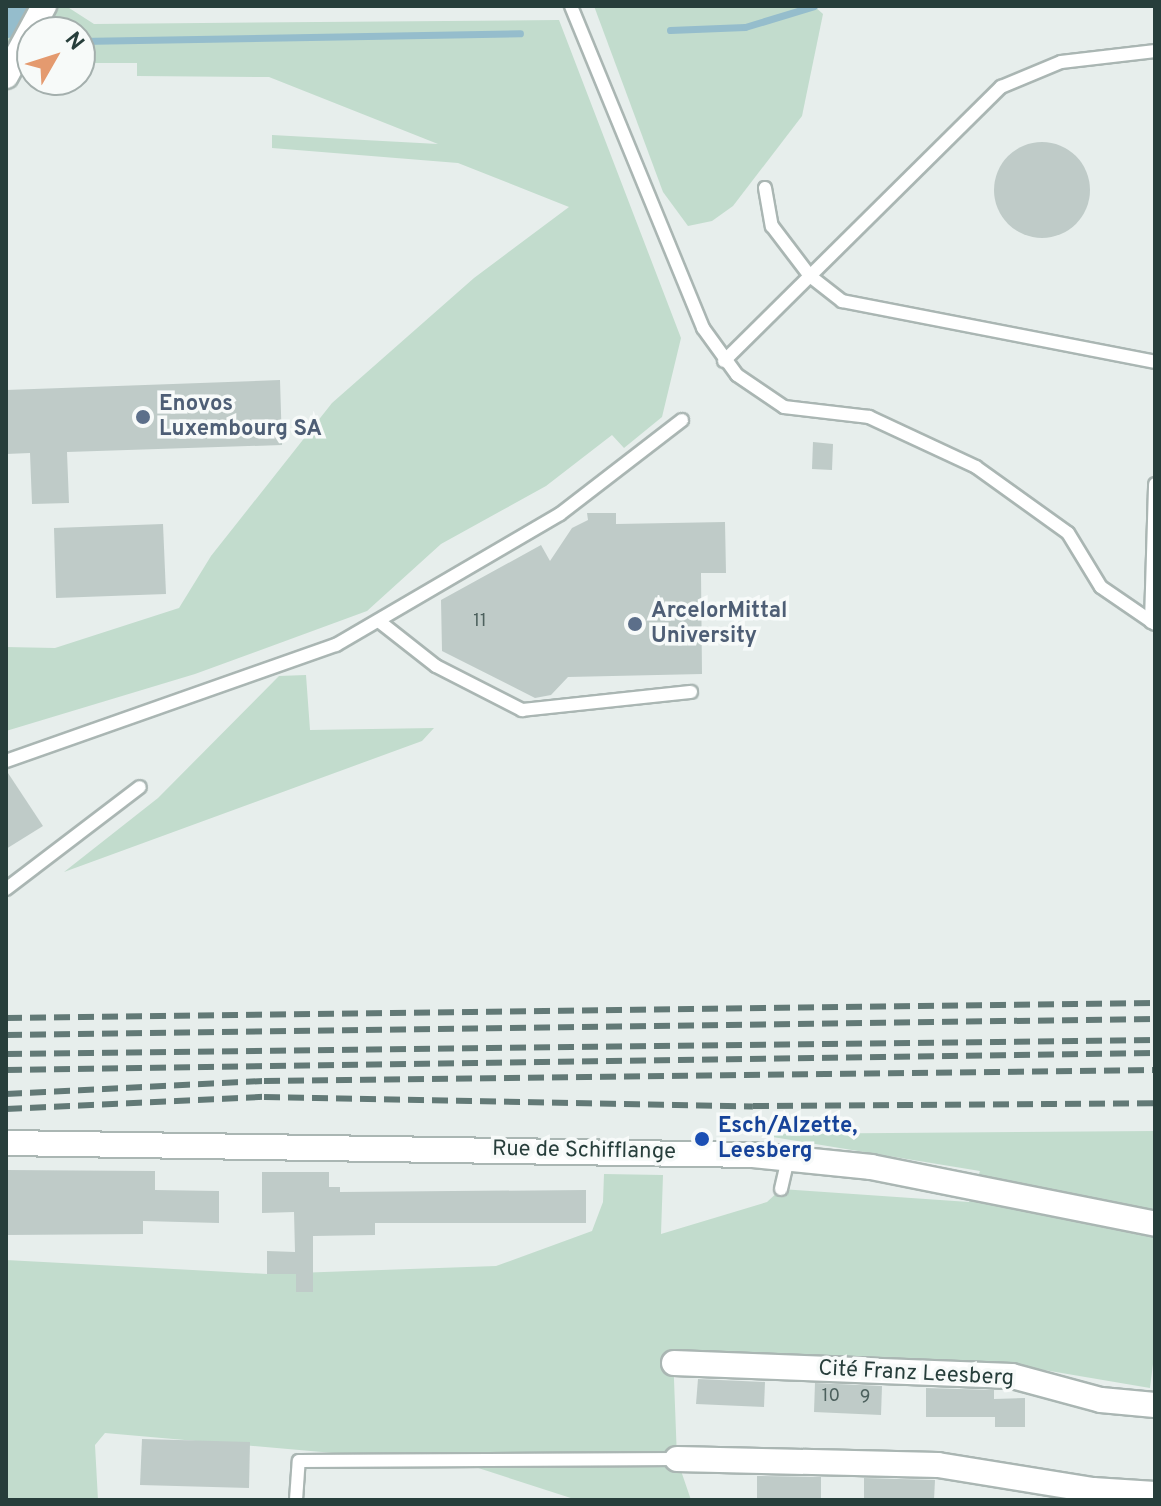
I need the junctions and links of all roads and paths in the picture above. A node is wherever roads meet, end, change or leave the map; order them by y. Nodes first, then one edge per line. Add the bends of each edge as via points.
1 (44, 6) edge
2 (571, 6) edge
3 (1155, 51) edge
4 (6, 76) edge
5 (765, 188) dead end
6 (810, 276) junction
7 (724, 361) junction
8 (1155, 362) edge
9 (682, 420) dead end
10 (1155, 484) edge
11 (380, 622) junction
12 (1153, 623) edge
13 (691, 692) dead end
14 (6, 761) edge
15 (140, 787) dead end
16 (6, 889) edge
17 (6, 1143) edge
18 (788, 1158) junction
19 (781, 1189) dead end
20 (1155, 1224) edge
21 (674, 1363) dead end
22 (1155, 1405) edge
23 (677, 1459) joint
24 (1155, 1494) edge
25 (296, 1500) edge

1 - 4 street
2 - 7 lane via 703,328
3 - 6 lane via 1061,62 1001,87
5 - 6 lane via 772,226
6 - 7 lane
6 - 8 lane via 842,301
7 - 12 lane via 784,407 869,417 976,467 1068,533 1101,587
9 - 11 lane via 560,514
10 - 12 lane
11 - 13 lane via 436,666 522,710
11 - 14 lane via 336,645
15 - 16 lane
17 - 18 street, Rue de Schifflange
18 - 19 lane
18 - 20 street, Rue de Schifflange via 975,1186
21 - 22 street, Cité Franz Leesberg via 1012,1376 1101,1400
23 - 24 street via 938,1465 1093,1490
23 - 25 lane via 299,1461

